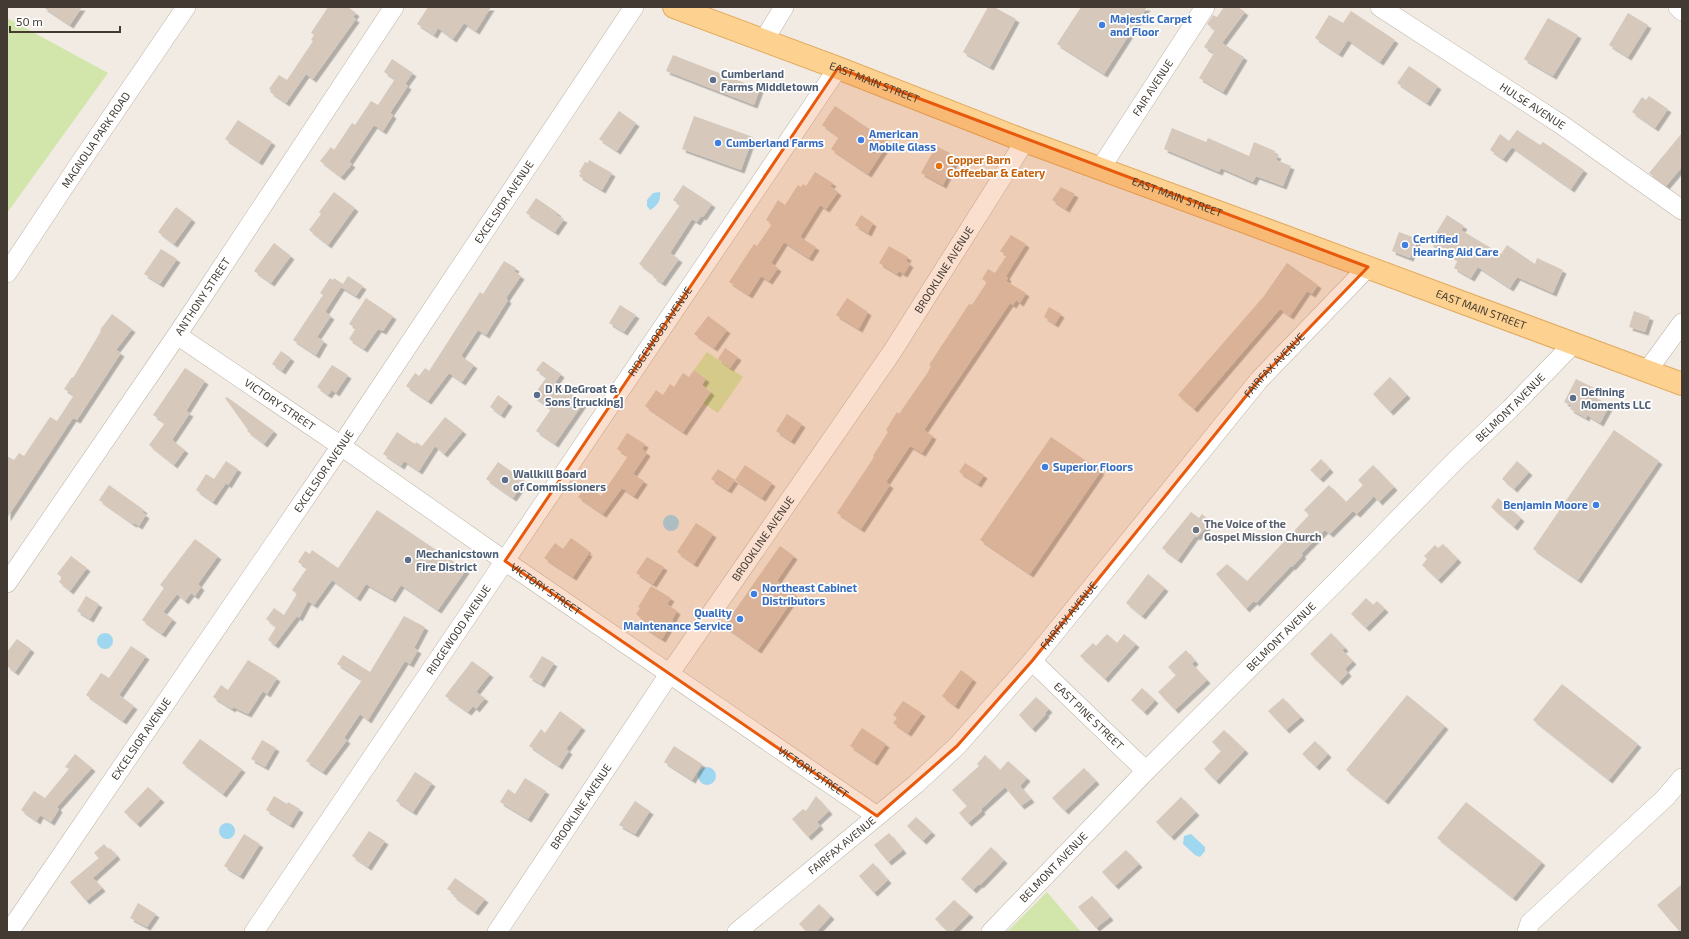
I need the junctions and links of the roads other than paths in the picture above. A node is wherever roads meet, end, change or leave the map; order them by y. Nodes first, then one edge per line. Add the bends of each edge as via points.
1 (186, 7) edge
2 (394, 7) edge
3 (634, 7) edge
4 (674, 7) edge
5 (784, 7) edge
6 (1205, 7) edge
7 (1380, 7) edge
8 (1678, 7) edge
9 (1682, 11) edge
10 (764, 40) junction
11 (838, 68) junction
12 (1025, 141) junction
13 (1100, 169) junction
14 (1682, 210) edge
15 (1368, 267) junction
16 (7, 273) edge
17 (1682, 323) edge
18 (176, 335) junction
19 (1573, 344) junction
20 (1647, 371) junction
21 (1682, 384) edge
22 (341, 446) junction
23 (505, 561) junction
24 (7, 584) edge
25 (1032, 661) junction
26 (670, 673) junction
27 (1146, 771) junction
28 (1682, 778) edge
29 (877, 816) junction
30 (9, 932) edge
31 (254, 932) edge
32 (497, 932) edge
33 (737, 932) edge
34 (991, 932) edge
35 (1527, 932) edge

1 - 16 street, MAGNOLIA PARK ROAD
2 - 18 street, ANTHONY STREET
3 - 22 street, EXCELSIOR AVENUE
4 - 10 main road, EAST MAIN STREET
5 - 10 street
6 - 13 street, FAIR AVENUE
7 - 14 street, HULSE AVENUE via 1562,125
8 - 9 street
10 - 11 main road, EAST MAIN STREET
11 - 12 main road, EAST MAIN STREET
11 - 23 street, RIDGEWOOD AVENUE
12 - 13 main road, EAST MAIN STREET
12 - 26 street, BROOKLINE AVENUE via 892,352
13 - 15 main road, EAST MAIN STREET
15 - 19 main road, EAST MAIN STREET
15 - 25 street, FAIRFAX AVENUE via 1259,380
17 - 20 street
18 - 22 street, VICTORY STREET
18 - 24 street, ANTHONY STREET
19 - 20 main road, EAST MAIN STREET
19 - 27 street, BELMONT AVENUE
20 - 21 main road, EAST MAIN STREET
22 - 23 street, VICTORY STREET
22 - 30 street, EXCELSIOR AVENUE
23 - 26 street, VICTORY STREET
23 - 31 street, RIDGEWOOD AVENUE
25 - 27 street, EAST PINE STREET
25 - 29 street, FAIRFAX AVENUE via 957,746
26 - 29 street, VICTORY STREET
26 - 32 street, BROOKLINE AVENUE
27 - 34 street, BELMONT AVENUE
28 - 35 street via 1666,798 1530,923
29 - 33 street, FAIRFAX AVENUE

